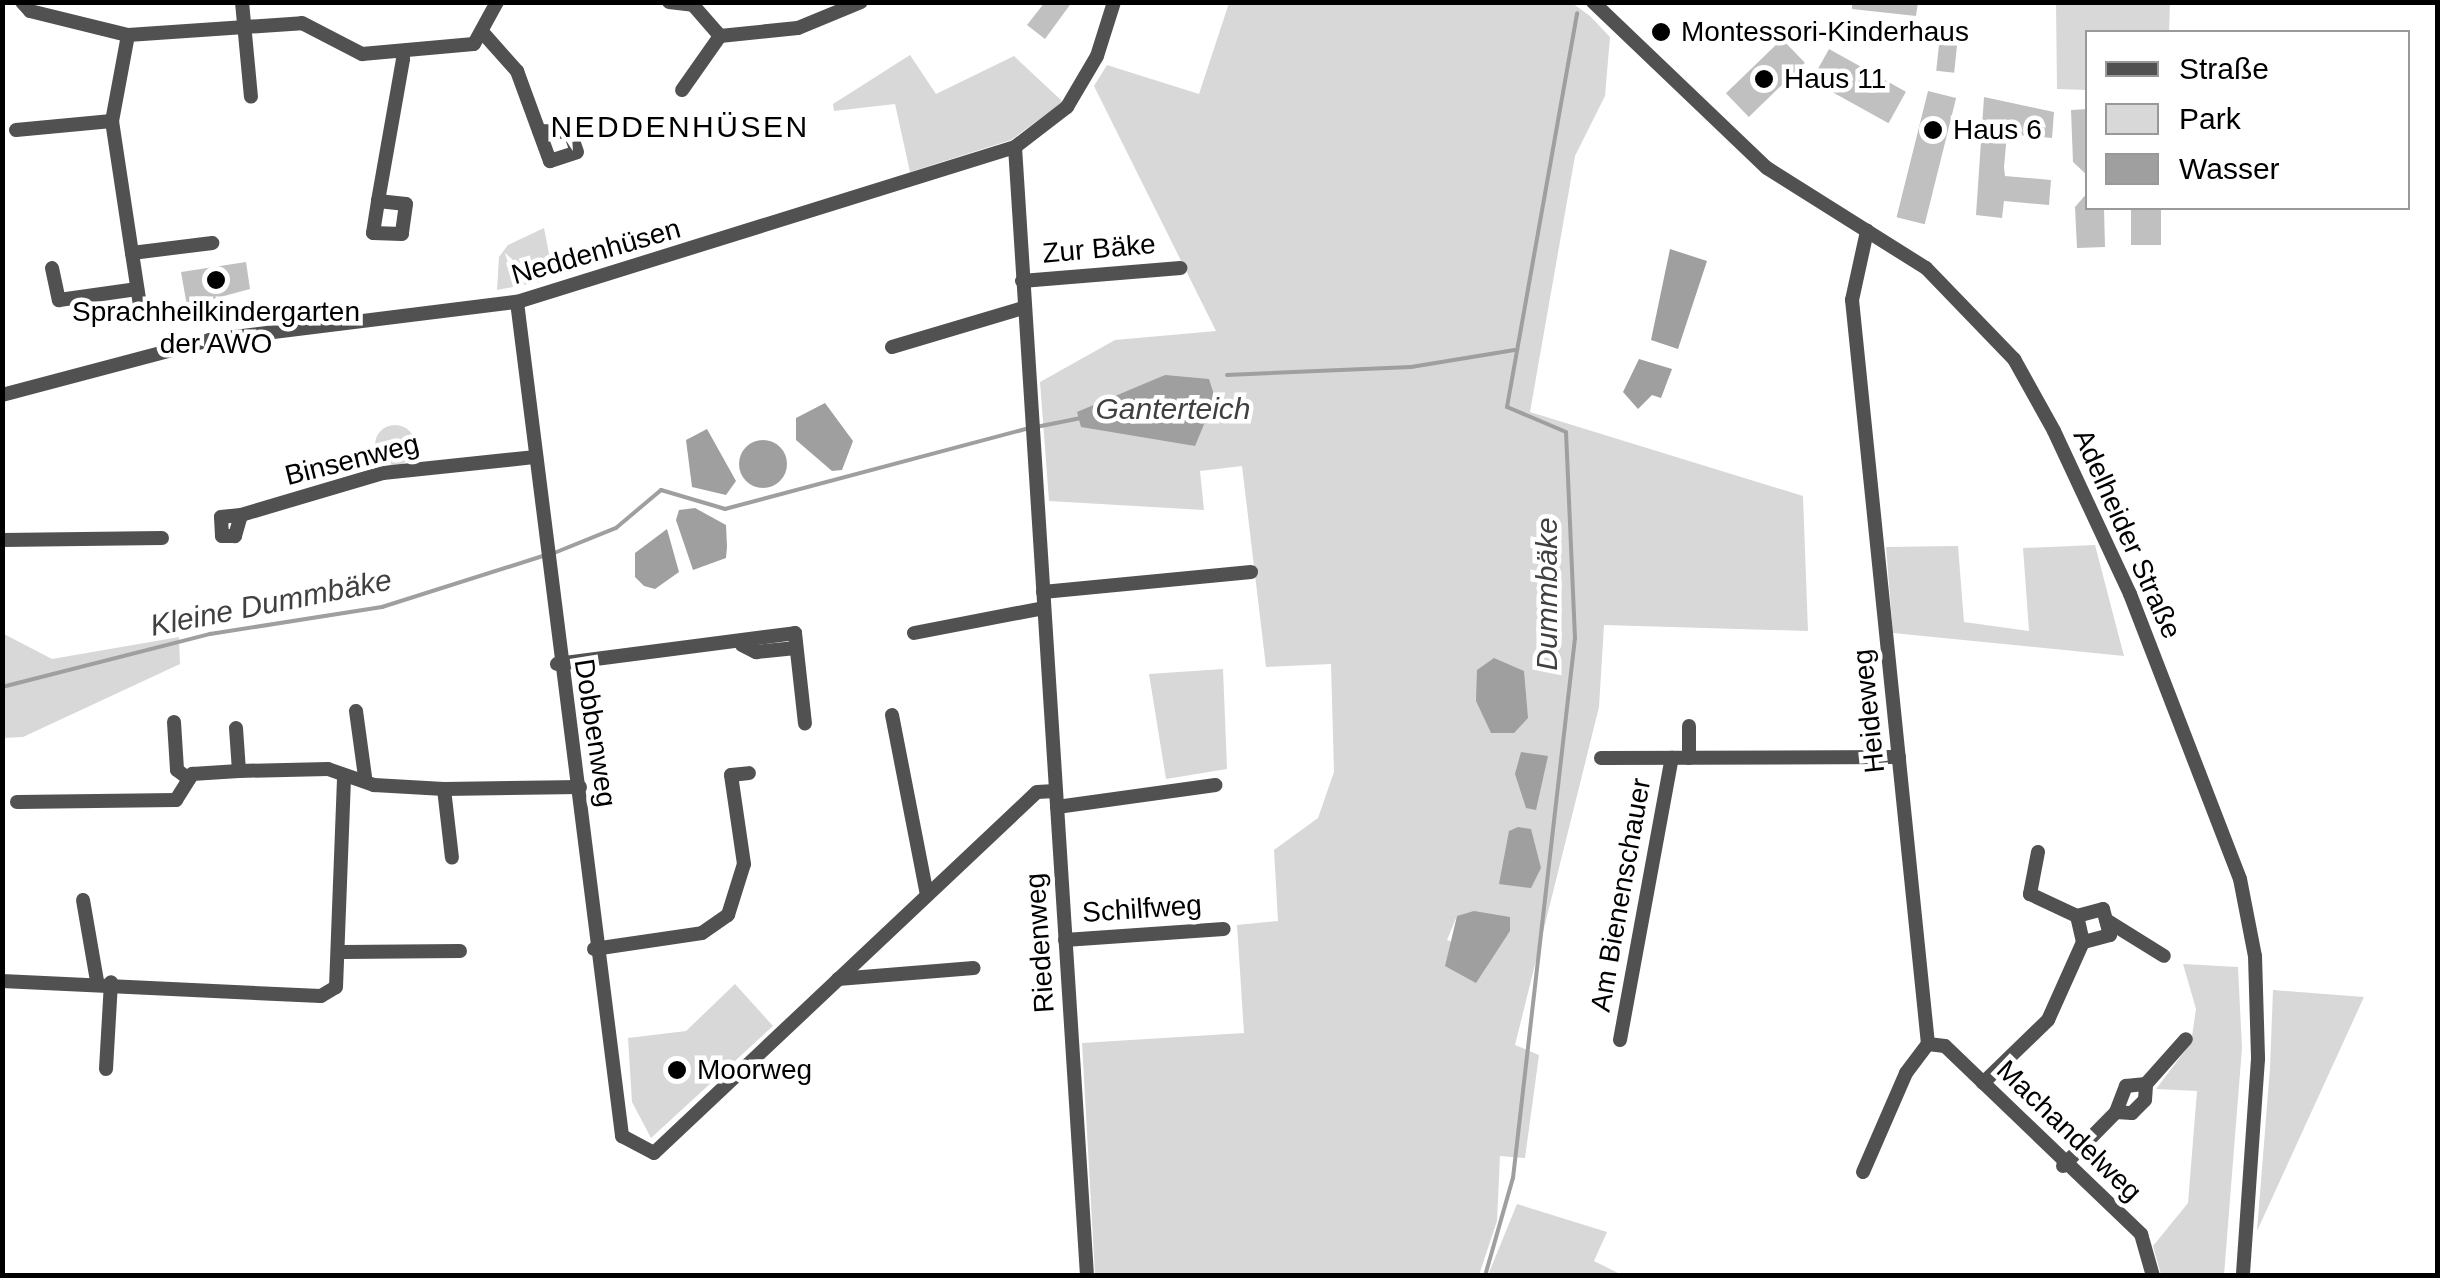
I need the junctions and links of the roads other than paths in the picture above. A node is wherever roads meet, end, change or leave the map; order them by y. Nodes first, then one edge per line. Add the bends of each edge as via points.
1 (22, 2) edge
2 (242, 2) edge
3 (497, 2) edge
4 (669, 2) edge
5 (861, 2) edge
6 (1114, 2) edge
7 (1593, 2) edge
8 (245, 25) junction
9 (484, 34) junction
10 (128, 35) junction
11 (720, 36) junction
12 (402, 52) junction
13 (682, 90) dead end
14 (252, 98) dead end
15 (112, 121) junction
16 (16, 130) dead end
17 (539, 131) dead end
18 (1015, 148) junction
19 (378, 200) dead end
20 (1867, 230) junction
21 (212, 244) dead end
22 (132, 253) junction
23 (52, 268) dead end
24 (1180, 268) dead end
25 (1022, 280) junction
26 (137, 289) junction
27 (517, 302) junction
28 (1024, 308) junction
29 (142, 312) dead end
30 (892, 346) dead end
31 (2, 395) edge
32 (536, 457) junction
33 (242, 515) dead end
34 (162, 538) dead end
35 (2, 540) edge
36 (1251, 572) dead end
37 (1043, 592) junction
38 (1044, 608) junction
39 (914, 633) dead end
40 (557, 664) junction
41 (356, 711) dead end
42 (892, 715) dead end
43 (174, 722) dead end
44 (805, 723) dead end
45 (1689, 726) dead end
46 (236, 728) dead end
47 (1899, 757) junction
48 (1601, 758) dead end
49 (1672, 758) junction
50 (1689, 758) junction
51 (239, 772) junction
52 (749, 773) dead end
53 (365, 777) junction
54 (344, 778) junction
55 (189, 779) junction
56 (1215, 785) dead end
57 (580, 787) junction
58 (444, 789) junction
59 (1055, 790) junction
60 (16, 802) dead end
61 (1056, 807) junction
62 (2038, 852) dead end
63 (452, 858) dead end
64 (927, 895) junction
65 (84, 900) dead end
66 (2077, 916) junction
67 (2106, 920) junction
68 (1224, 929) dead end
69 (1065, 940) junction
70 (2083, 942) junction
71 (594, 949) junction
72 (342, 952) junction
73 (460, 952) dead end
74 (2164, 956) dead end
75 (974, 968) dead end
76 (838, 979) junction
77 (2, 981) edge
78 (104, 981) junction
79 (2186, 1039) dead end
80 (1620, 1040) dead end
81 (1928, 1044) junction
82 (106, 1069) dead end
83 (1983, 1083) junction
84 (2063, 1166) junction
85 (1863, 1172) dead end
86 (1087, 1276) edge
87 (2153, 1276) edge
88 (2243, 1276) edge

1 - 10 street via 30,12
2 - 8 street
3 - 9 street
4 - 11 street via 693,4
5 - 11 street via 798,28
6 - 18 street, Neddenhüsen via 1097,56 1067,108
7 - 20 street, Adelheider Straße via 1767,168
8 - 10 street
8 - 12 street via 302,23 362,54
8 - 14 street
9 - 12 street via 474,44
9 - 17 street via 518,71
10 - 15 street
11 - 13 street
12 - 19 street
15 - 16 street
15 - 22 street
18 - 25 street, Riedenweg
18 - 27 street, Neddenhüsen
20 - 47 street, Heideweg via 1852,300
20 - 88 street, Adelheider Straße via 1926,268 2020,368 2130,594 2240,879 2255,956 2258,1059
21 - 22 street
22 - 26 street
23 - 26 street via 59,300
24 - 25 street, Zur Bäke
25 - 28 street, Riedenweg
26 - 29 street
27 - 31 street, Neddenhüsen via 210,340
27 - 32 street, Dobbenweg
28 - 30 street
28 - 37 street, Riedenweg
32 - 33 street, Binsenweg via 382,473
32 - 40 street, Dobbenweg
34 - 35 street
36 - 37 street
37 - 38 street, Riedenweg
38 - 39 street
38 - 59 street, Riedenweg
40 - 44 street via 794,633
40 - 57 street, Dobbenweg
41 - 53 street
42 - 64 street
43 - 55 street via 177,770
45 - 50 street
46 - 51 street
47 - 50 street
47 - 81 street, Heideweg
48 - 49 street
49 - 50 street
49 - 80 street, Am Bienenschauer
51 - 54 street via 328,769
51 - 55 street
52 - 71 street via 731,775 744,864 728,914 702,934
53 - 54 street
53 - 58 street via 374,785 429,782
54 - 72 street via 346,872 336,894
55 - 60 street via 176,800
56 - 61 street
57 - 58 street
57 - 71 street, Dobbenweg
58 - 63 street
59 - 61 street, Riedenweg
59 - 64 street via 1036,792
61 - 69 street, Riedenweg
62 - 66 street via 2030,894
64 - 76 street
65 - 78 street
66 - 67 street via 2104,909
66 - 70 street
67 - 70 street via 2110,935
67 - 74 street
68 - 69 street, Schilfweg
69 - 86 street, Riedenweg
70 - 83 street via 2048,1020
71 - 76 street, Dobbenweg via 622,1136 654,1153
72 - 73 street
72 - 78 street via 341,981 322,996
75 - 76 street
77 - 78 street via 81,988
78 - 82 street
79 - 84 street via 2146,1084 2146,1100 2132,1113 2116,1112
81 - 83 street, Machandelweg via 1944,1046
81 - 85 street via 1906,1074
83 - 84 street, Machandelweg
84 - 87 street, Machandelweg via 2141,1234

